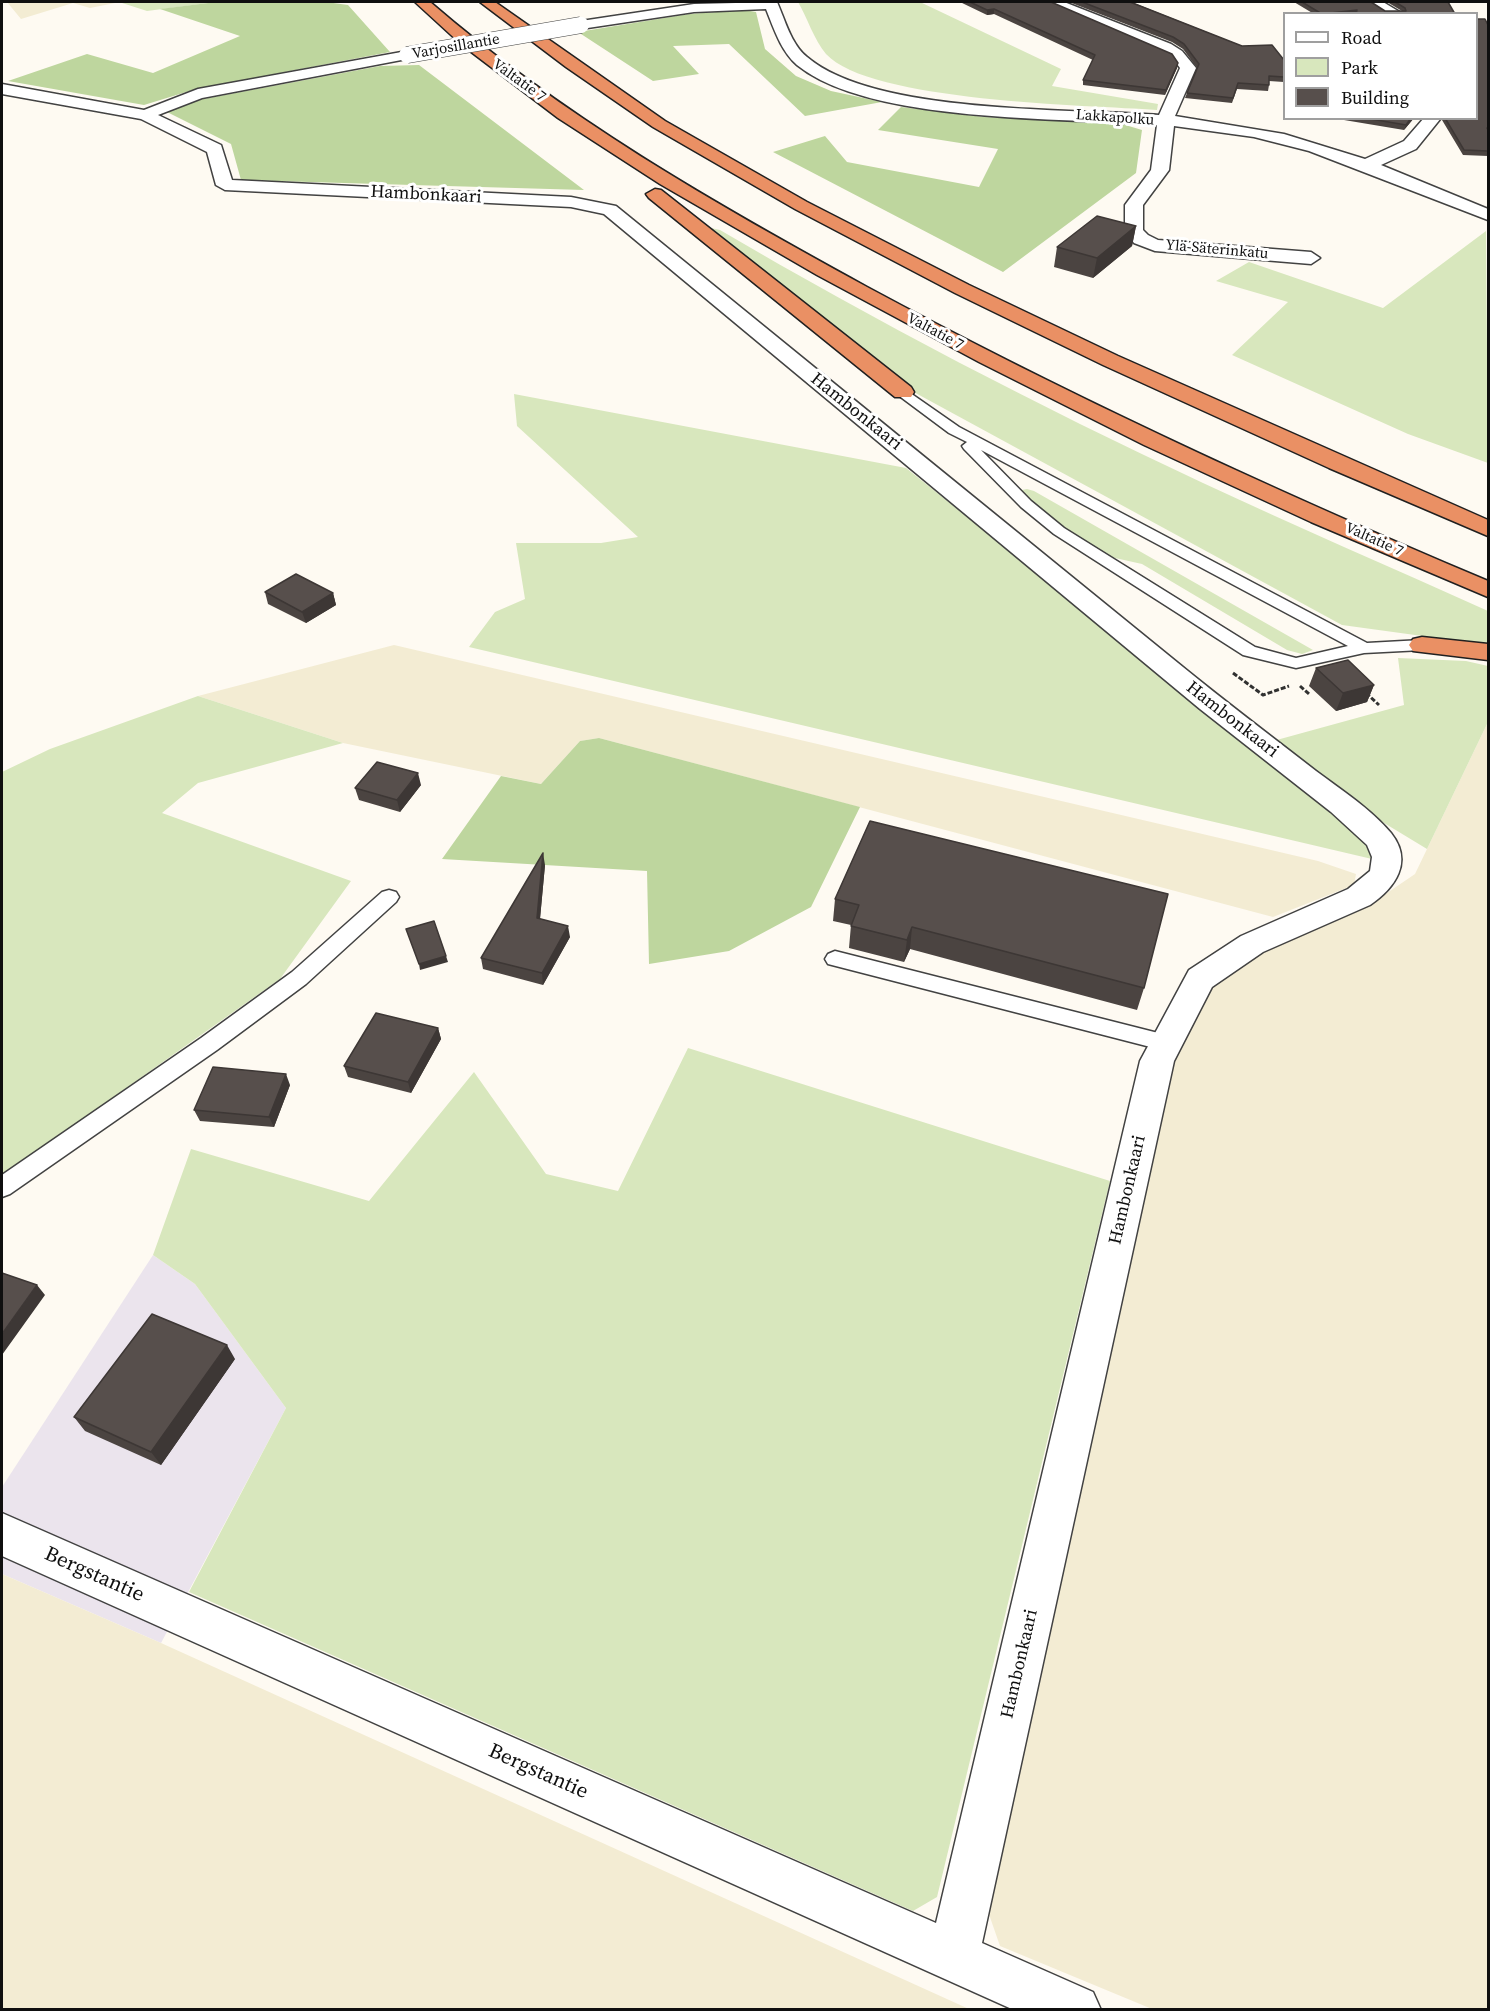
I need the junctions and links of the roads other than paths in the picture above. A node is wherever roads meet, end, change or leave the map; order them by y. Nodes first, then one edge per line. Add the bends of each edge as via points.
1 (422, 2) edge
2 (487, 2) edge
3 (1053, 2) edge
4 (1374, 2) edge
5 (771, 3) edge
6 (1392, 12) edge
7 (2, 89) edge
8 (145, 115) junction
9 (1431, 120) edge
10 (574, 121) junction
11 (1166, 121) junction
12 (1366, 165) junction
13 (1488, 216) edge
14 (1311, 258) dead end
15 (903, 392) joint
16 (954, 430) junction
17 (1488, 529) edge
18 (1488, 590) edge
19 (1422, 645) joint
20 (1364, 648) junction
21 (1488, 652) edge
22 (389, 897) dead end
23 (835, 959) dead end
24 (1166, 1043) junction
25 (2, 1187) edge
26 (2, 1534) edge
27 (954, 1956) junction
28 (1075, 2010) edge

1 - 10 highway, Valtatie 7 via 464,40
2 - 17 highway via 562,59 661,125 810,210 1037,327
3 - 11 street, Ylä-Säterinkatu via 1166,47 1185,62 1187,73
4 - 6 street
5 - 8 street, Varjosillantie, bridge via 694,8 406,55 198,94
5 - 11 street, Lakkapolku via 791,49 803,62 853,87 945,106
7 - 8 street, Hambonkaari
8 - 24 street, Hambonkaari via 215,149 225,185 571,202 610,210 1380,840 1387,857 1385,873 1375,886 1359,897 1252,944 1200,979
9 - 12 street via 1410,145
10 - 15 highway via 618,164
10 - 18 highway, Valtatie 7 via 729,219 943,337 1192,458
11 - 12 street, Lakkapolku via 1274,136 1313,145
11 - 14 street, Ylä-Säterinkatu via 1160,170 1134,205 1134,230 1141,239 1155,245
12 - 13 street, Lakkapolku
15 - 16 lane
16 - 20 lane
16 - 20 lane via 1026,504 1059,531 1249,651 1296,663
19 - 20 lane
19 - 21 highway
22 - 25 lane via 290,984
23 - 24 lane
24 - 27 street, Hambonkaari via 1157,1060
26 - 27 street, Bergstantie
27 - 28 street, Bergstantie

